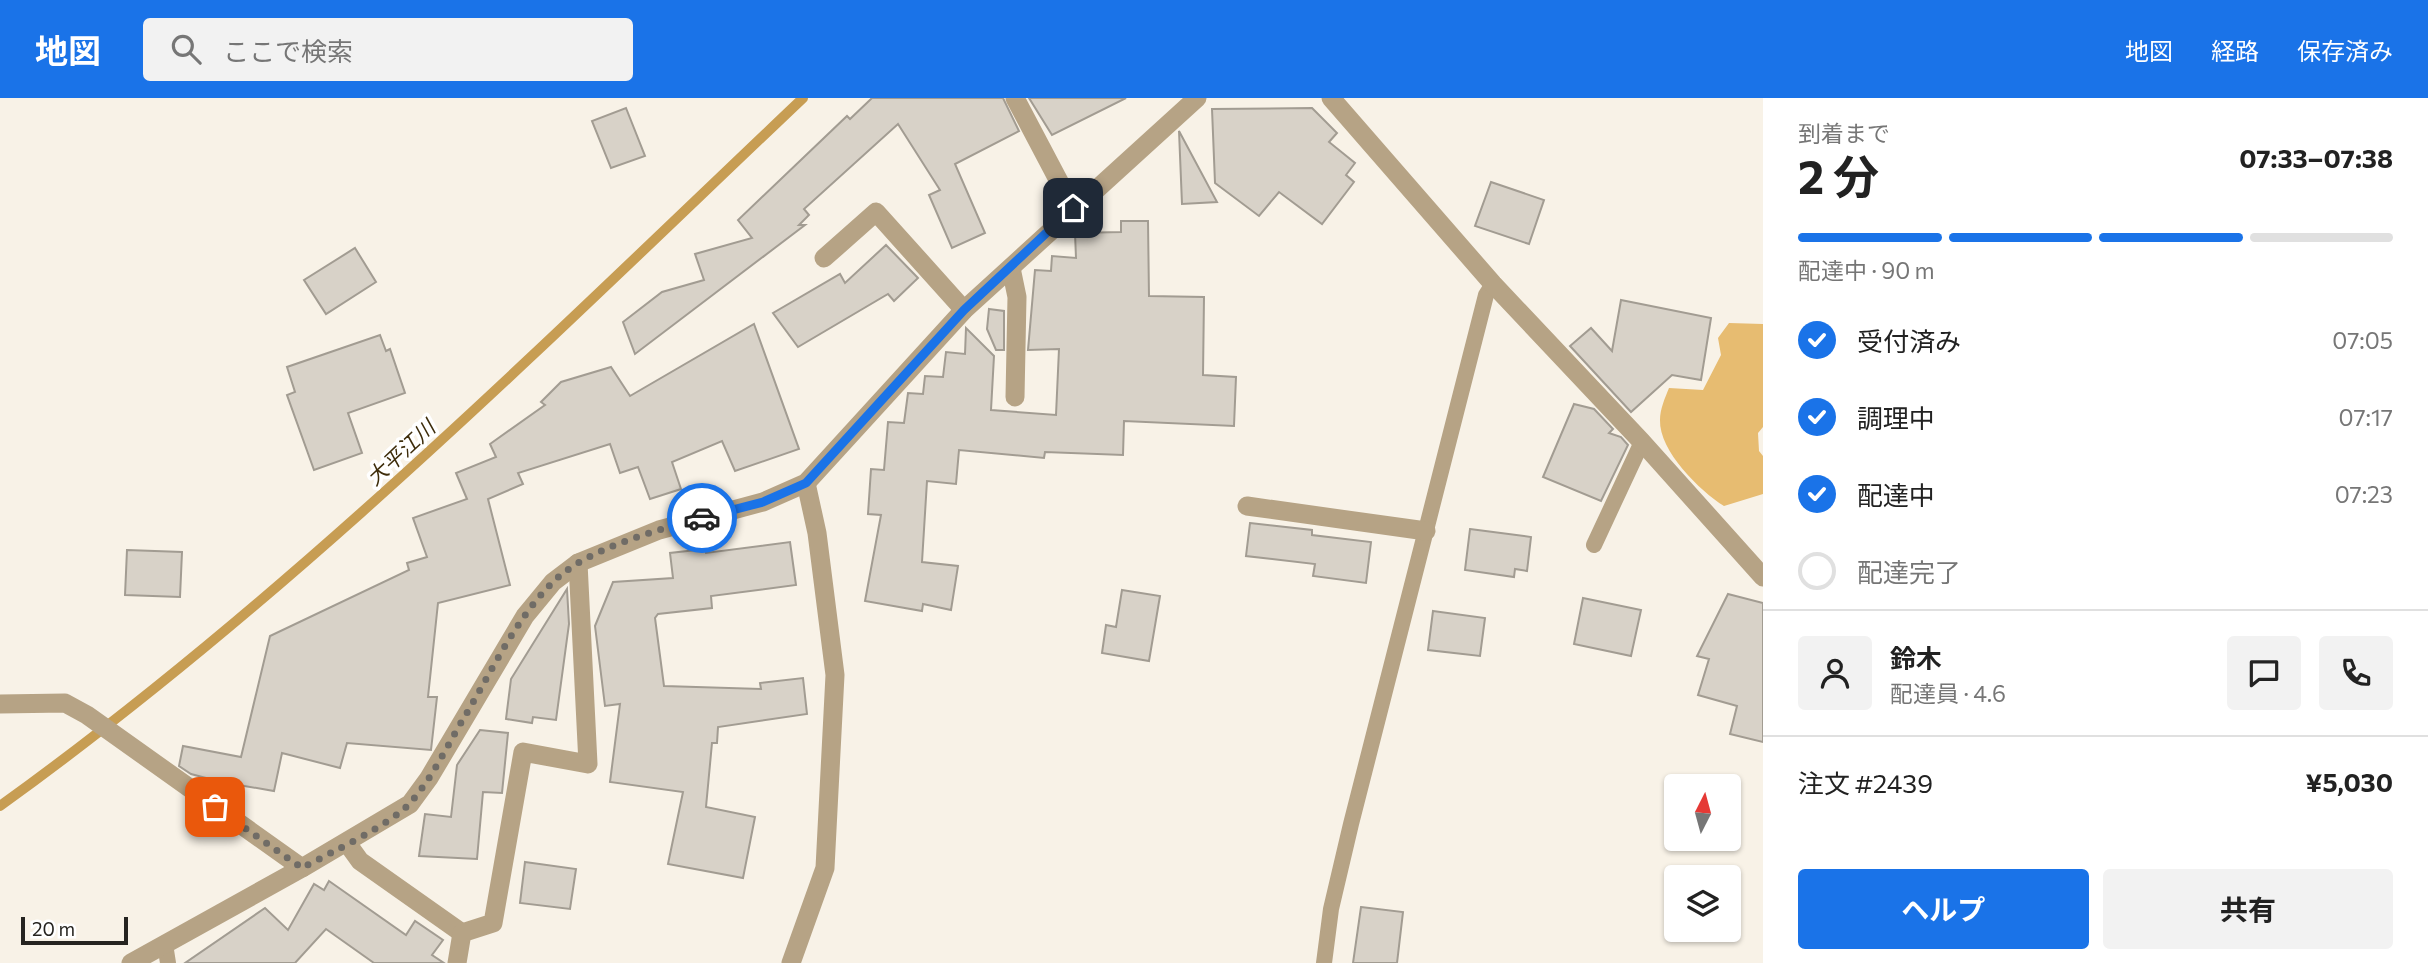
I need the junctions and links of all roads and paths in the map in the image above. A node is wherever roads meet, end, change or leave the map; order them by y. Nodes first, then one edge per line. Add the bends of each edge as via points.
1 (1015, 98) edge
2 (1197, 98) edge
3 (1331, 98) edge
4 (1073, 208) junction
5 (824, 258) dead end
6 (1012, 268) junction
7 (1493, 284) junction
8 (964, 310) junction
9 (1015, 397) dead end
10 (1642, 442) junction
11 (806, 483) junction
12 (1247, 506) dead end
13 (1426, 531) junction
14 (1594, 545) dead end
15 (579, 563) junction
16 (1763, 577) edge
17 (0, 704) edge
18 (346, 843) junction
19 (302, 868) junction
20 (462, 933) junction
21 (167, 954) edge
22 (131, 963) edge
23 (457, 963) edge
24 (791, 963) edge
25 (1324, 963) edge

1 - 4 street
2 - 4 street
3 - 7 street
4 - 6 street
5 - 8 street via 876,212
6 - 8 street
6 - 9 street via 1017,297
7 - 10 street
7 - 13 lane via 1486,295
8 - 11 street
10 - 14 lane
10 - 16 street
11 - 15 street via 763,502 659,530
11 - 24 street via 835,674 825,868
12 - 13 street
13 - 25 lane via 1351,824
15 - 18 street via 552,582 524,616 410,804
15 - 20 street via 588,764 523,752 493,923
17 - 19 street via 65,703
18 - 19 street
18 - 20 street via 360,861
19 - 21 street
20 - 23 street
21 - 22 street

